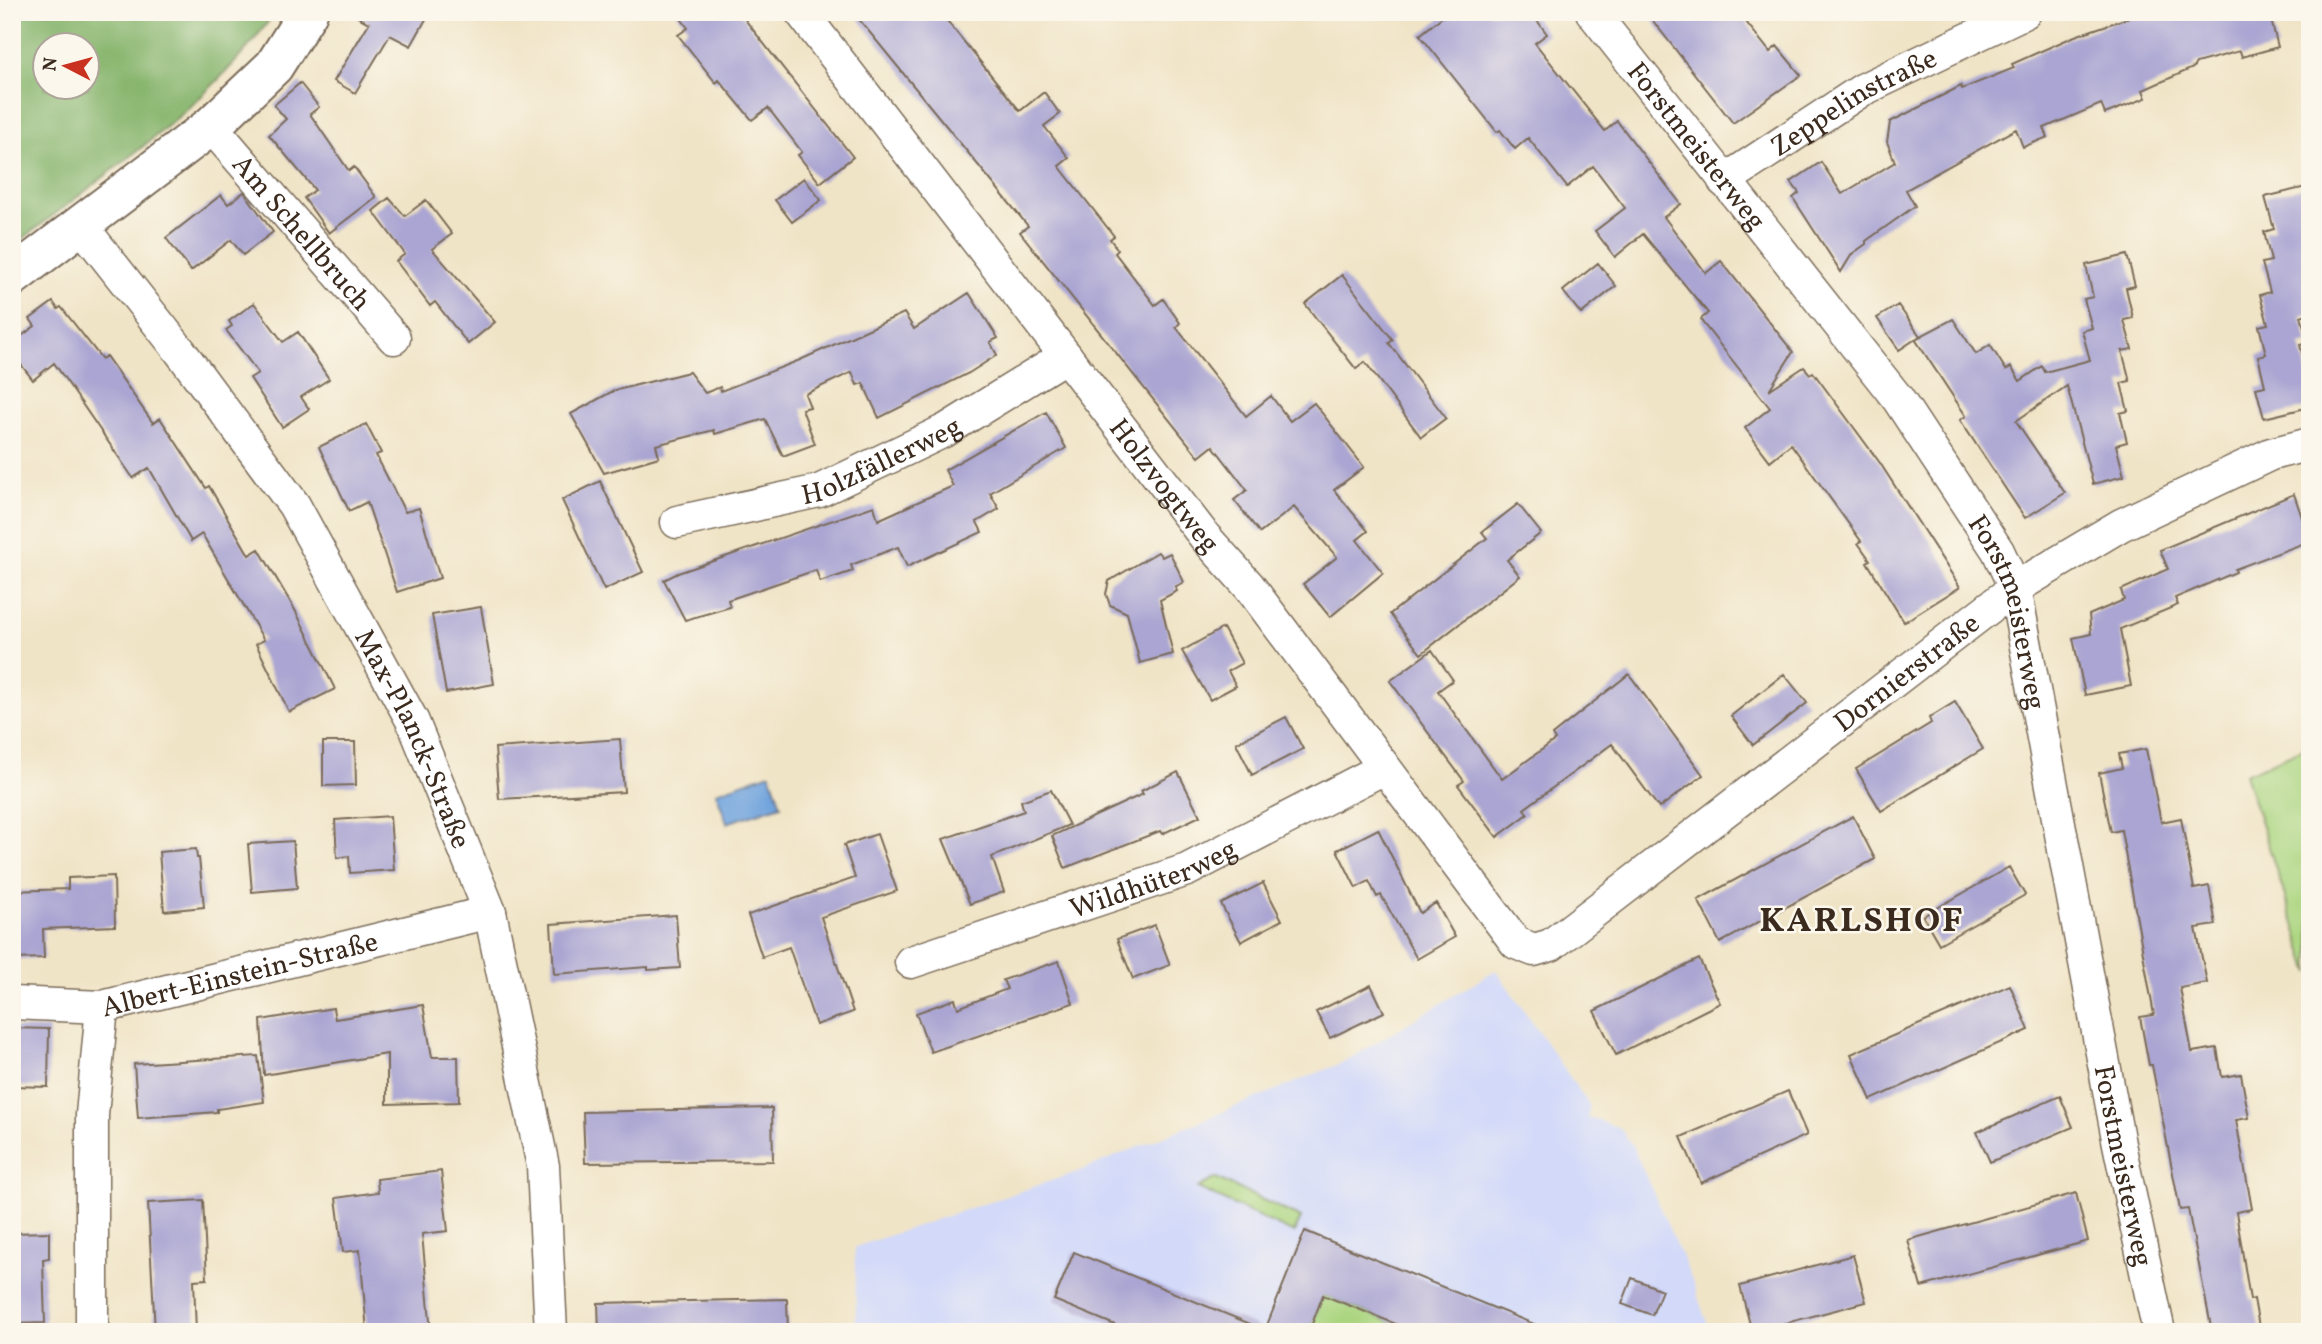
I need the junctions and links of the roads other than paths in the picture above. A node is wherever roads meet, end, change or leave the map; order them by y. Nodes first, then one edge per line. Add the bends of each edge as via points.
1 (308, 12) edge
2 (801, 12) edge
3 (1592, 12) edge
4 (2025, 12) edge
5 (211, 126) junction
6 (1724, 181) junction
7 (80, 224) junction
8 (12, 277) edge
9 (394, 338) dead end
10 (1066, 356) junction
11 (2310, 444) edge
12 (677, 522) dead end
13 (2015, 588) junction
14 (1384, 768) junction
15 (490, 912) junction
16 (1534, 950) joint
17 (911, 961) dead end
18 (12, 1003) edge
19 (102, 1007) junction
20 (92, 1332) edge
21 (551, 1332) edge
22 (2159, 1332) edge

1 - 5 street via 274,66
2 - 10 street, Holzvogtweg
3 - 6 street, Forstmeisterweg
4 - 6 street, Zeppelinstraße via 1862,90
5 - 7 street
5 - 9 street, Am Schellbruch
6 - 13 street, Forstmeisterweg via 1898,399 1998,551
7 - 8 street
7 - 15 street, Max-Planck-Straße via 294,505 413,722
10 - 12 street, Holzfällerweg via 946,430 819,491
10 - 14 street, Holzvogtweg via 1205,537 1249,586
11 - 13 street, Dornierstraße via 2271,454 2121,525
13 - 16 street, Dornierstraße via 1551,945
13 - 22 street, Forstmeisterweg via 2121,1156
14 - 16 street, Holzvogtweg via 1516,943
14 - 17 street, Wildhüterweg via 1187,870
15 - 19 street, Albert-Einstein-Straße
15 - 21 street, Max-Planck-Straße via 543,1166
18 - 19 street
19 - 20 street, Albert-Einstein-Straße via 92,1115

